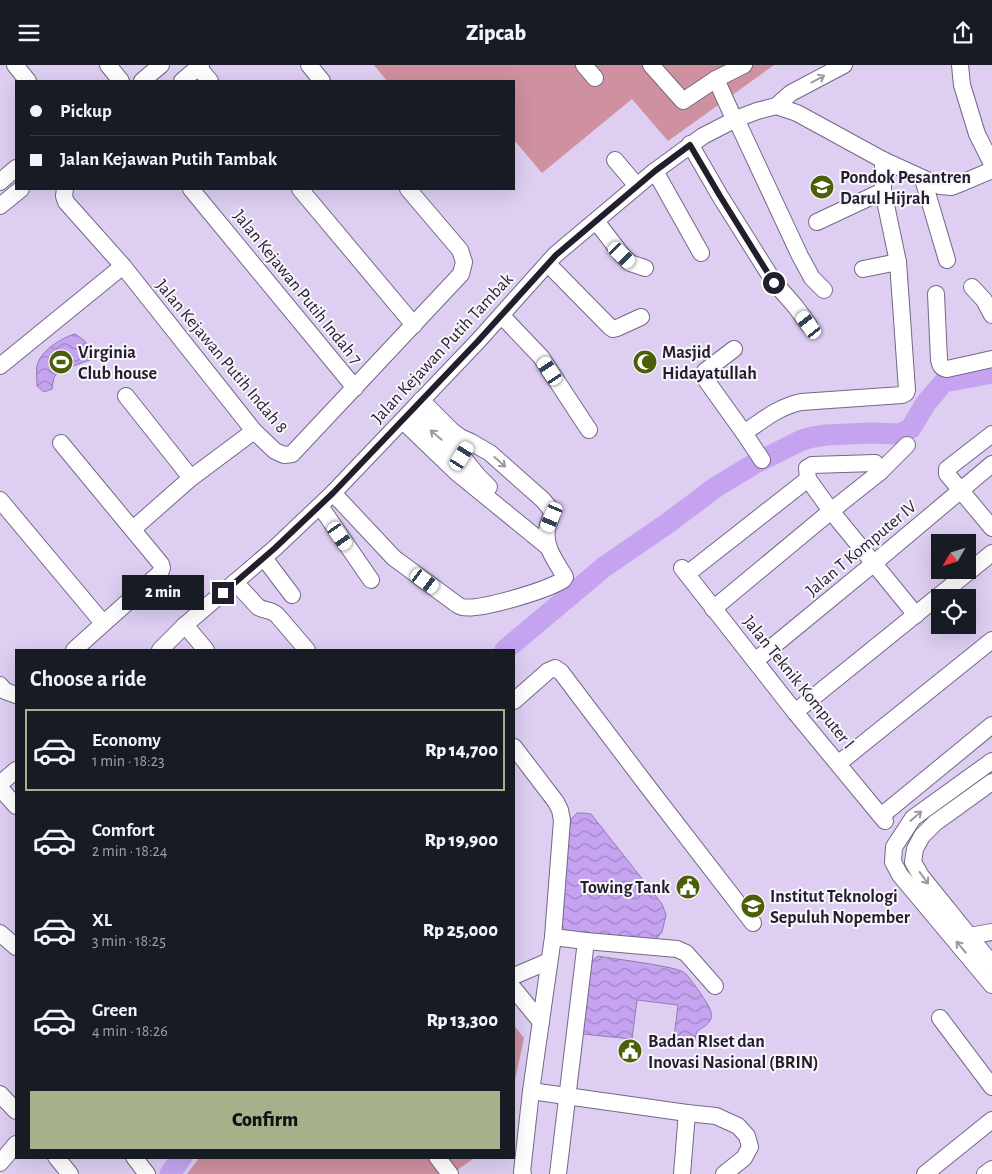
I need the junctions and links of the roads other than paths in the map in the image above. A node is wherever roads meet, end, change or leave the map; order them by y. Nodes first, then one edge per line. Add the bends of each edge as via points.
1 (15, 65) edge
2 (108, 65) edge
3 (161, 65) edge
4 (309, 65) edge
5 (584, 65) edge
6 (651, 65) edge
7 (744, 65) edge
8 (844, 65) edge
9 (960, 65) edge
10 (200, 66) edge
11 (595, 77) dead end
12 (716, 79) junction
13 (27, 80) edge
14 (120, 80) edge
15 (143, 80) edge
16 (183, 80) edge
17 (209, 80) edge
18 (321, 80) edge
19 (776, 106) junction
20 (735, 119) junction
21 (690, 145) junction
22 (615, 159) dead end
23 (883, 160) junction
24 (992, 164) edge
25 (15, 169) edge
26 (992, 170) edge
27 (655, 171) junction
28 (923, 179) junction
29 (0, 182) edge
30 (637, 186) junction
31 (20, 190) edge
32 (193, 190) edge
33 (301, 190) edge
34 (409, 190) edge
35 (883, 191) junction
36 (66, 195) edge
37 (0, 206) edge
38 (596, 221) junction
39 (817, 222) dead end
40 (701, 253) dead end
41 (948, 260) dead end
42 (898, 262) junction
43 (548, 264) junction
44 (122, 267) junction
45 (645, 269) dead end
46 (863, 269) dead end
47 (972, 287) dead end
48 (824, 291) dead end
49 (936, 294) dead end
50 (992, 315) edge
51 (502, 316) junction
52 (641, 317) dead end
53 (414, 325) junction
54 (809, 325) dead end
55 (734, 349) dead end
56 (992, 359) edge
57 (0, 366) edge
58 (355, 388) junction
59 (126, 396) dead end
60 (421, 400) junction
61 (406, 417) junction
62 (589, 430) dead end
63 (254, 431) junction
64 (744, 433) junction
65 (992, 434) edge
66 (471, 442) junction
67 (62, 443) dead end
68 (907, 445) dead end
69 (462, 456) junction
70 (762, 459) dead end
71 (992, 464) edge
72 (880, 472) junction
73 (191, 478) junction
74 (808, 479) junction
75 (961, 490) junction
76 (333, 493) junction
77 (0, 500) edge
78 (320, 506) junction
79 (831, 511) junction
80 (992, 528) edge
81 (133, 529) junction
82 (547, 529) junction
83 (548, 547) junction
84 (992, 553) edge
85 (264, 557) junction
86 (873, 564) junction
87 (372, 581) dead end
88 (235, 582) junction
89 (292, 595) dead end
90 (714, 609) junction
91 (916, 615) junction
92 (103, 623) junction
93 (186, 625) junction
94 (992, 641) edge
95 (75, 649) edge
96 (161, 649) edge
97 (205, 649) edge
98 (306, 649) edge
99 (755, 661) junction
100 (0, 685) edge
101 (15, 695) edge
102 (515, 700) edge
103 (795, 711) junction
104 (992, 725) edge
105 (515, 748) edge
106 (992, 761) edge
107 (839, 763) junction
108 (15, 771) edge
109 (992, 782) edge
110 (0, 784) edge
111 (0, 788) edge
112 (15, 805) edge
113 (753, 923) dead end
114 (992, 932) edge
115 (0, 933) edge
116 (970, 936) junction
117 (553, 937) junction
118 (586, 941) junction
119 (15, 946) edge
120 (549, 961) junction
121 (992, 963) edge
122 (515, 976) edge
123 (991, 982) edge
124 (715, 986) dead end
125 (515, 990) edge
126 (940, 1018) dead end
127 (541, 1022) junction
128 (992, 1087) edge
129 (531, 1091) junction
130 (0, 1094) edge
131 (567, 1096) junction
132 (15, 1110) edge
133 (687, 1113) junction
134 (992, 1120) edge
135 (15, 1145) edge
136 (58, 1159) edge
137 (136, 1159) edge
138 (439, 1159) edge
139 (0, 1163) edge
140 (992, 1169) edge
141 (70, 1174) edge
142 (147, 1174) edge
143 (450, 1174) edge
144 (523, 1174) edge
145 (558, 1174) edge
146 (682, 1174) edge
147 (724, 1174) edge
148 (925, 1174) edge
149 (984, 1174) edge

1 - 13 street
2 - 14 street
3 - 15 street
4 - 18 street
5 - 11 street
6 - 12 street via 683,101
7 - 12 street
19 -> 8 street via 791,93
9 - 24 street via 962,85 977,134
10 - 16 street
10 - 17 street
12 - 20 street
19 - 20 street, Jalan Kejawan Putih Tambak
19 - 23 street via 797,113
20 - 21 street, Jalan Kejawan Putih Tambak
20 - 48 street via 800,256 812,278
21 - 27 street, Jalan Kejawan Putih Tambak
21 - 54 street via 774,283
22 - 30 street
23 - 28 street
23 - 35 street
25 - 29 street
26 - 28 street via 951,187
27 - 30 street, Jalan Kejawan Putih Tambak
27 - 40 street
28 - 41 street
30 - 38 street, Jalan Kejawan Putih Tambak
31 - 37 street
32 - 58 street, Jalan Kejawan Putih Indah 7
33 - 53 street
34 - 53 street, Jalan Kejawan Putih Indah 8 via 460,250 464,262 461,274
35 - 39 street
35 - 42 street
36 - 44 street, Jalan Kejawan Putih Indah 8
38 - 43 street, Jalan Kejawan Putih Tambak
38 - 45 street via 630,263
42 - 46 street
42 - 64 street via 906,393 789,404
43 - 51 street, Jalan Kejawan Putih Tambak
43 - 52 street via 613,329
44 - 57 street
44 - 63 street, Jalan Kejawan Putih Indah 8
47 - 50 street
49 - 56 street via 940,365 947,369
51 - 60 street, Jalan Kejawan Putih Tambak
51 - 62 street via 541,357
53 - 58 street, Jalan Kejawan Putih Indah 8
55 - 64 street via 704,376
58 - 63 street, Jalan Kejawan Putih Indah 8 via 292,454 275,451
59 - 73 street
60 - 61 street, Jalan Kejawan Putih Tambak
60 - 66 street via 452,431
69 -> 61 street
61 - 76 street, Jalan Kejawan Putih Tambak
61 - 83 street via 456,472
63 - 73 street
64 - 70 street
65 - 75 street via 947,469 947,474
66 - 69 street
66 -> 82 street via 490,453 543,500 552,511
67 - 81 street
68 - 72 street
69 - 82 street via 496,493 529,520
71 - 75 street, Jalan T Komputer IV
72 - 74 street via 875,463 812,465 807,468
72 - 79 street
73 - 81 street
74 - 79 street
74 - 90 street, Jalan Teknik Komputer I via 685,571
75 - 80 street
75 - 86 street, Jalan T Komputer IV
76 - 78 street, Jalan Kejawan Putih Tambak
76 - 83 street via 394,558 462,607 525,596 563,580
77 - 92 street
78 - 85 street, Jalan Kejawan Putih Tambak
78 - 87 street
79 - 86 street
79 - 90 street
81 - 92 street via 162,568
82 - 83 street
84 - 91 street
85 - 88 street, Jalan Kejawan Putih Tambak
85 - 89 street
86 - 91 street
86 - 99 street, Jalan T Komputer IV
88 - 93 street, Jalan Kejawan Putih Tambak
88 - 98 street via 258,607 277,615
90 - 99 street, Jalan Teknik Komputer I
91 - 103 street
92 - 95 street
93 - 96 street, Jalan Kejawan Putih Tambak
93 - 97 street
94 - 107 street
99 - 103 street, Jalan Teknik Komputer I
100 - 101 street
102 - 113 street via 548,671 554,668 561,672
103 - 107 street, Jalan Teknik Komputer I
104 - 107 street, Jalan Teknik Komputer I via 883,819
105 - 117 street via 556,802 562,819
123 -> 106 street via 900,875 894,862 894,847 913,818
108 - 110 street
109 -> 116 street via 922,836 913,862
111 - 112 street
114 - 116 street
115 - 119 street
116 - 121 street
117 - 118 street
117 - 120 street
118 - 124 street via 677,949 686,953
118 - 131 street
120 - 122 street
120 - 127 street
125 - 127 street
126 - 128 street
127 - 129 street
129 - 131 street
129 - 144 street
130 - 132 street
131 - 133 street
131 - 145 street
133 - 146 street
133 - 147 street via 716,1116 738,1126 747,1136 750,1147 744,1158
134 - 148 street
135 - 139 street
136 - 141 street
137 - 142 street
138 - 143 street
140 - 149 street

